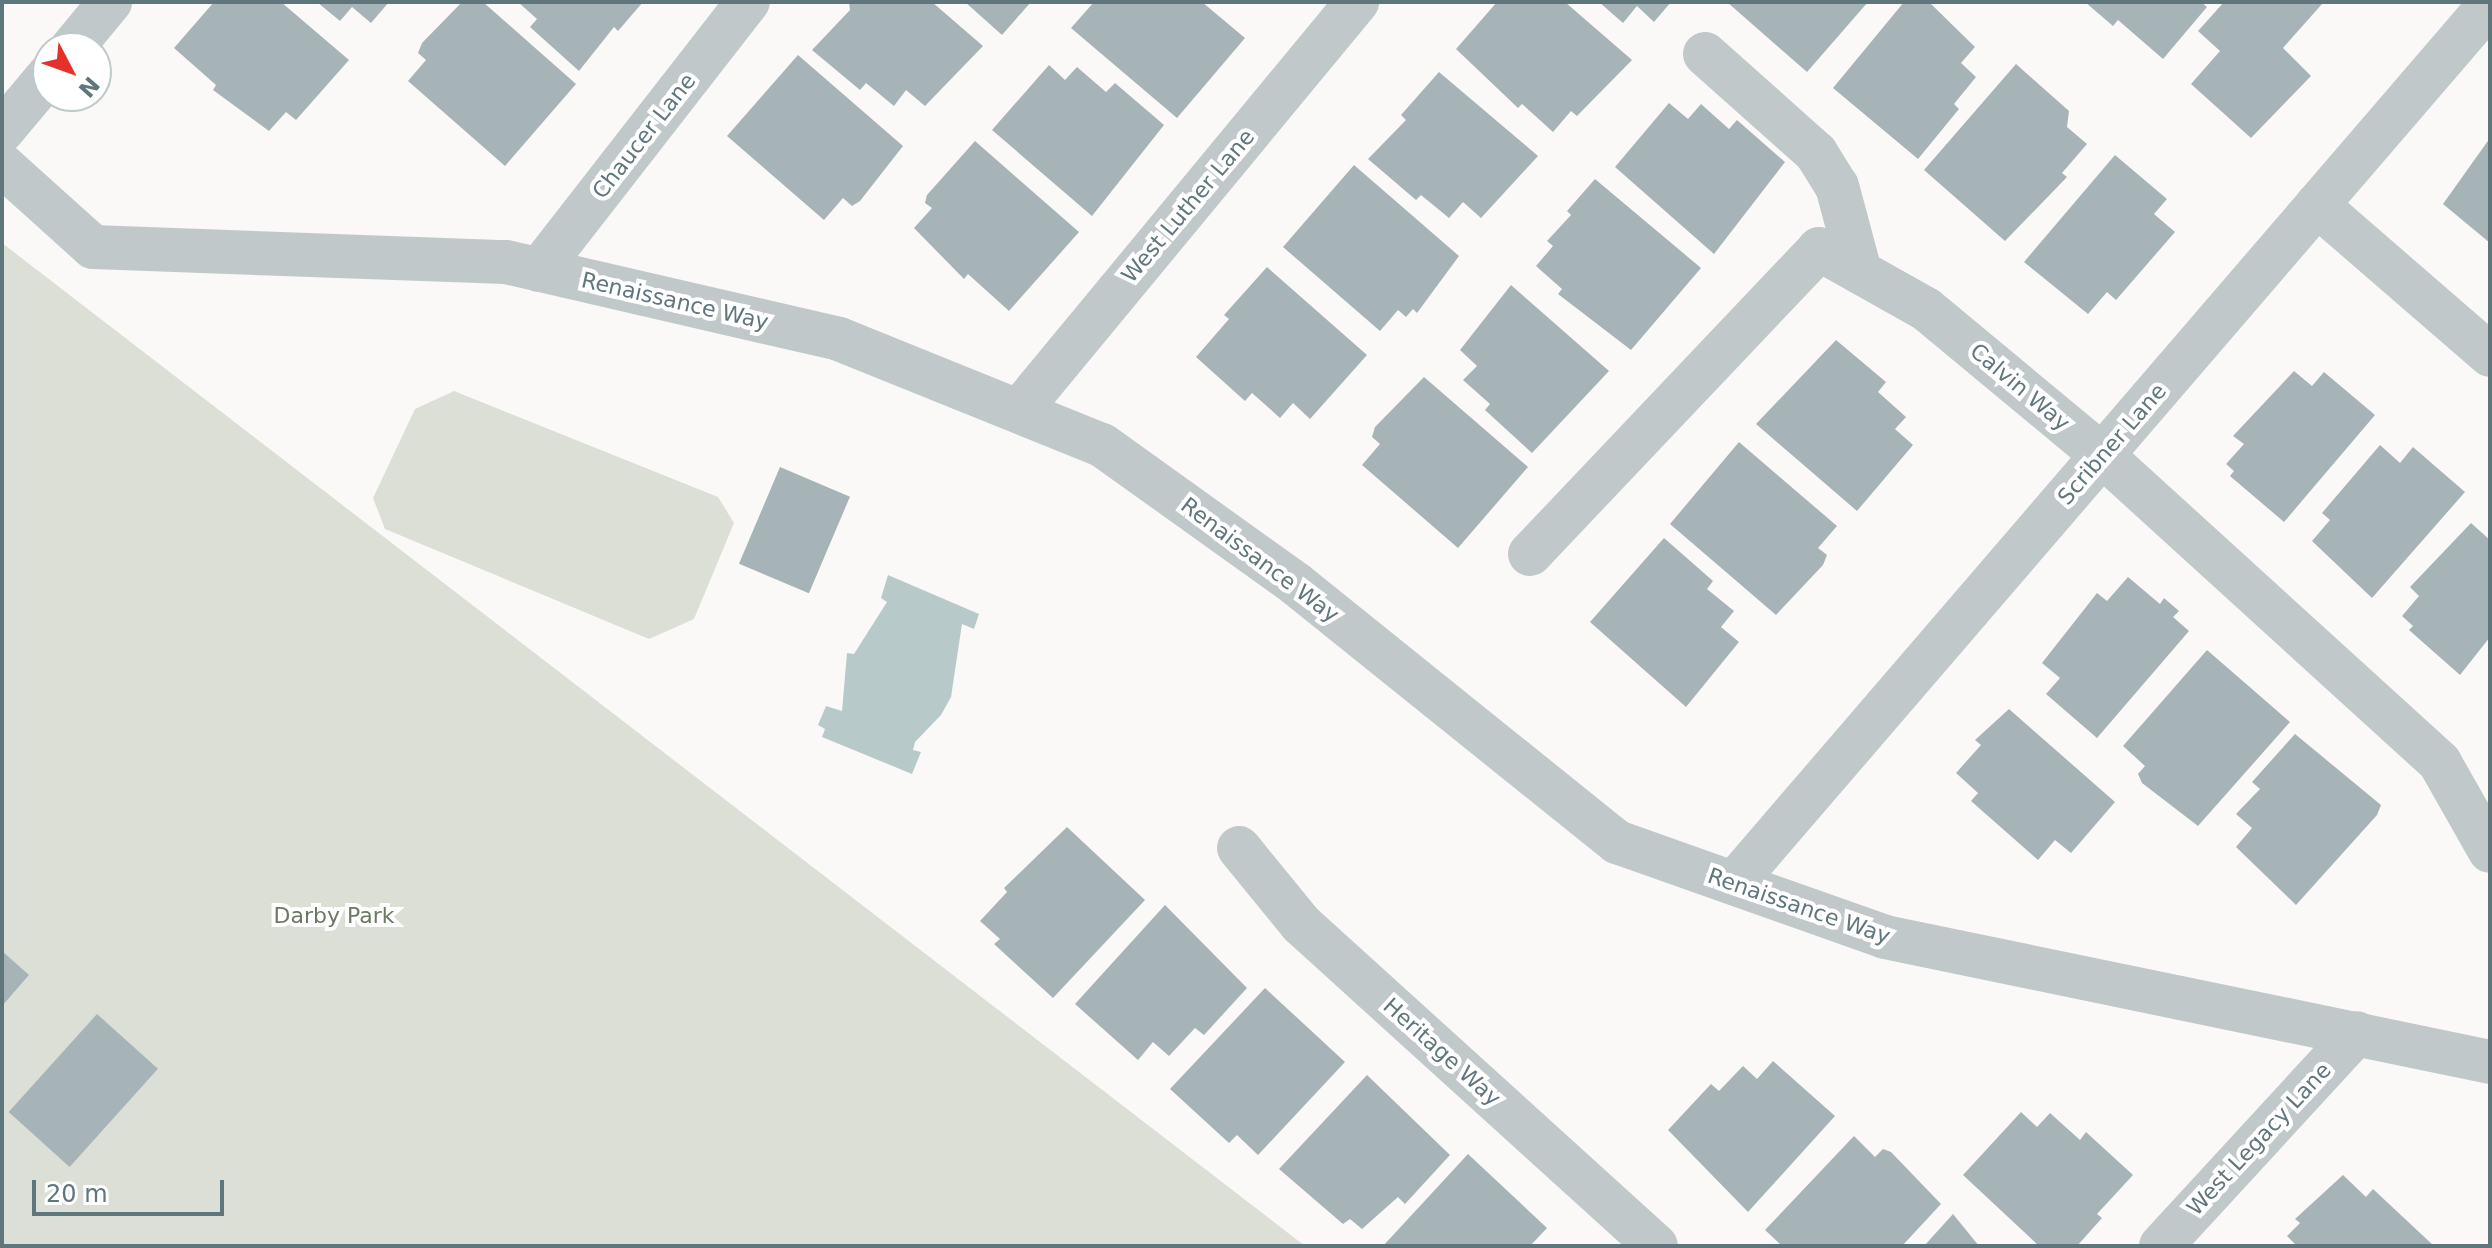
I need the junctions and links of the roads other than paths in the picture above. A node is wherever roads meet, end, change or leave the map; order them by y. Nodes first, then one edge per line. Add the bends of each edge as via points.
1 (110, 2) edge
2 (748, 2) edge
3 (1357, 2) edge
4 (2490, 4) edge
5 (85, 32) edge
6 (1705, 54) dead end
7 (32, 95) edge
8 (2, 131) edge
9 (2, 165) edge
10 (2317, 205) junction
11 (539, 270) junction
12 (1860, 272) junction
13 (2490, 355) edge
14 (1019, 411) junction
15 (2102, 455) junction
16 (1530, 554) dead end
17 (1239, 848) dead end
18 (2490, 851) edge
19 (1734, 883) junction
20 (2357, 1033) junction
21 (2490, 1062) edge
22 (1656, 1246) edge
23 (2161, 1246) edge

1 - 5 street
2 - 11 street, Chaucer Lane
3 - 14 street, West Luther Lane
4 - 10 street, Scribner Lane
6 - 12 street via 1816,153 1837,186
7 - 8 street
9 - 11 street, Renaissance Way via 93,247 506,262
10 - 13 street
10 - 15 street, Scribner Lane
11 - 14 street, Renaissance Way via 839,339
12 - 15 street, Calvin Way via 1926,309
12 - 16 street, Calvin Way via 1819,249
14 - 19 street, Renaissance Way via 1102,445 1283,574 1617,842
15 - 18 street, Calvin Way via 2440,763
15 - 19 street, Scribner Lane
17 - 22 street, Heritage Way via 1301,924
19 - 20 street, Renaissance Way via 1885,937
20 - 21 street, Renaissance Way
20 - 23 street, West Legacy Lane

